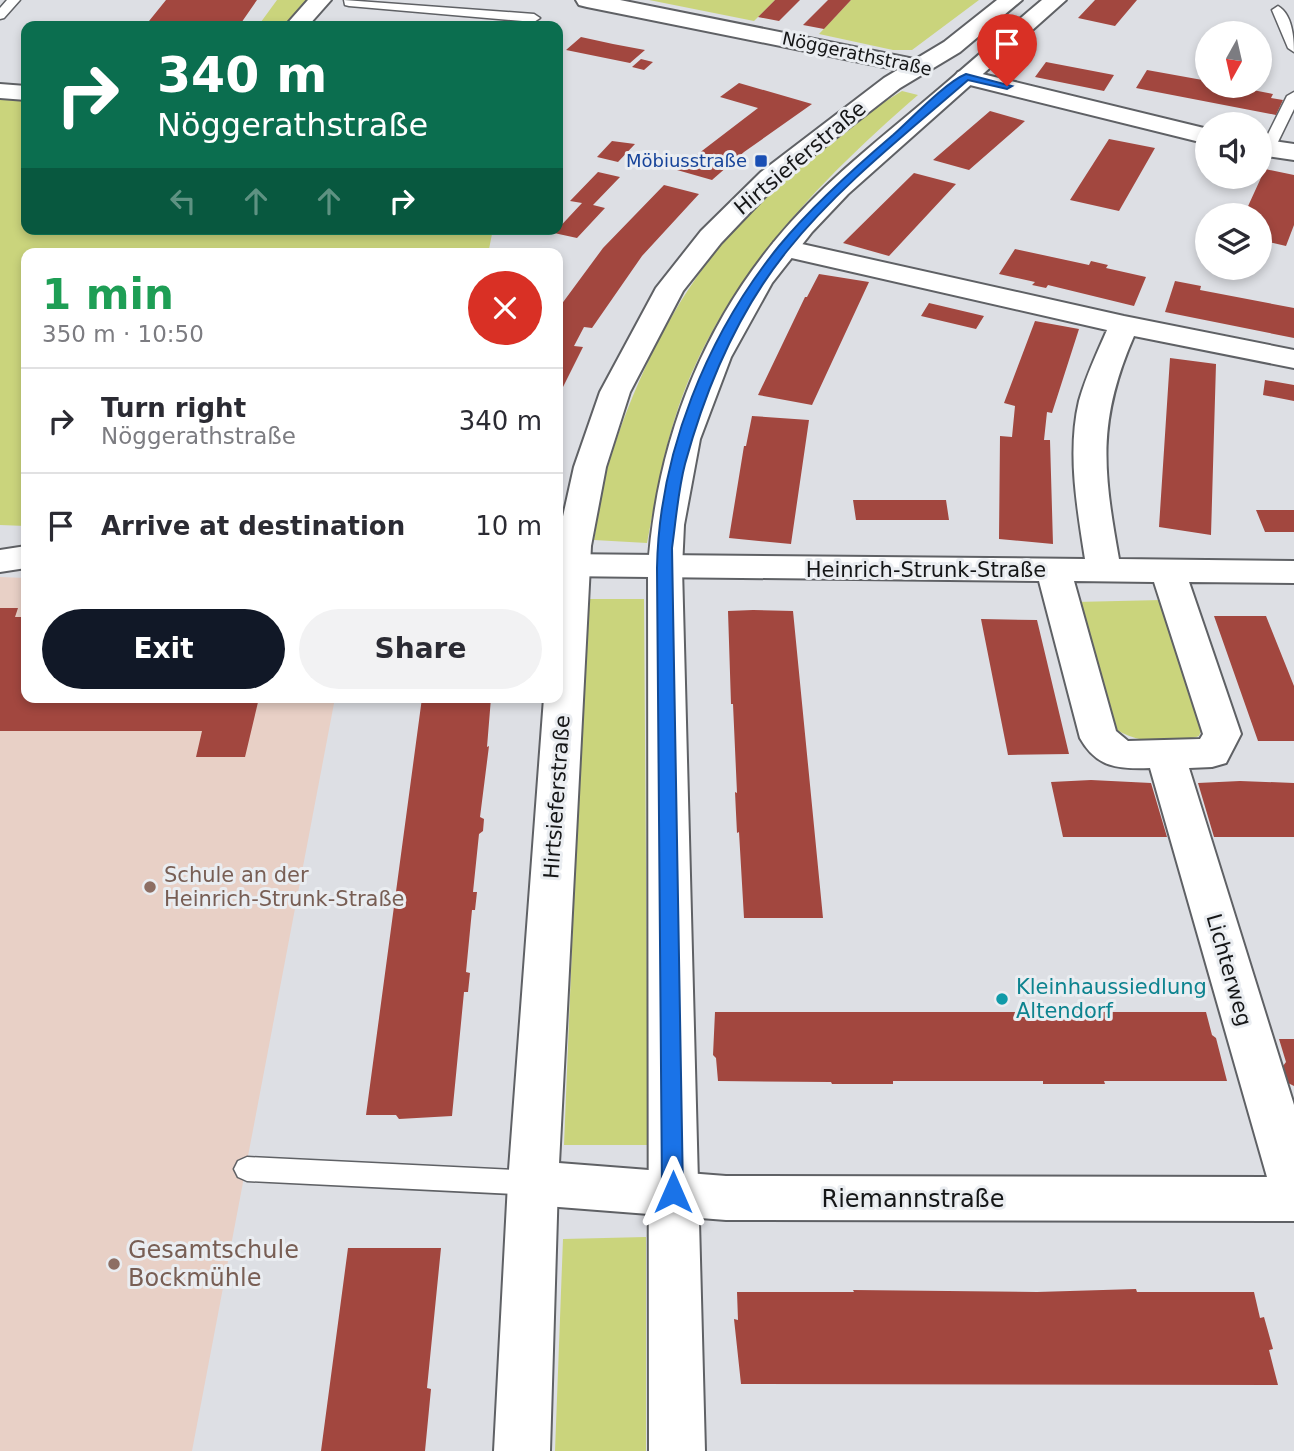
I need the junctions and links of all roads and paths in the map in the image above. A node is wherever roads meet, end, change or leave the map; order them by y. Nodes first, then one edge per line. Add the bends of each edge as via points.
1 (14, 0) edge
2 (320, 0) edge
3 (508, 0) edge
4 (587, 0) edge
5 (1011, 0) edge
6 (1055, 0) edge
7 (349, 2) dead end
8 (1278, 9) dead end
9 (490, 13) junction
10 (0, 15) edge
11 (534, 18) dead end
12 (301, 21) edge
13 (1294, 46) edge
14 (919, 67) junction
15 (966, 77) junction
16 (0, 91) edge
17 (21, 93) edge
18 (1294, 96) edge
19 (1272, 133) edge
20 (1195, 134) edge
21 (1272, 148) edge
22 (1294, 152) edge
23 (784, 248) junction
24 (1124, 326) junction
25 (1294, 359) edge
26 (21, 558) edge
27 (1, 561) edge
28 (566, 565) edge
29 (665, 568) junction
30 (1054, 571) junction
31 (1104, 571) junction
32 (1168, 572) junction
33 (1294, 572) edge
34 (563, 621) edge
35 (559, 703) edge
36 (1166, 756) junction
37 (247, 1169) dead end
38 (533, 1183) junction
39 (1294, 1184) edge
40 (673, 1192) junction
41 (1294, 1199) edge
42 (522, 1451) edge
43 (677, 1451) edge

1 - 10 lane
2 - 12 main road
3 - 9 lane
4 - 14 main road, Nöggerathstraße
5 - 14 main road, Hirtsieferstraße via 953,47
6 - 15 main road
7 - 9 lane
8 - 13 lane
9 - 11 lane
14 - 15 main road, Nöggerathstraße
14 - 28 main road, Hirtsieferstraße via 771,177 711,237 670,288 615,392 590,467
15 - 20 main road, Nöggerathstraße
15 - 23 main road via 848,178
16 - 17 main road
18 - 19 lane
21 - 22 main road
23 - 24 main road
23 - 29 main road via 749,296 697,401 677,467
24 - 25 main road
24 - 31 main road via 1103,372 1091,425 1091,487
26 - 27 main road
28 - 29 main road, Heinrich-Strunk-Straße
28 - 34 main road, Hirtsieferstraße
29 - 30 main road, Heinrich-Strunk-Straße
29 - 40 main road
30 - 31 main road, Heinrich-Strunk-Straße
30 - 36 main road via 1099,738 1120,755
31 - 32 main road, Heinrich-Strunk-Straße
32 - 33 main road, Heinrich-Strunk-Straße
32 - 36 main road via 1222,734 1212,753
35 - 38 main road, Hirtsieferstraße
36 - 39 main road, Lichterweg
37 - 38 lane
38 - 40 main road, Riemannstraße
38 - 42 main road, Hirtsieferstraße
40 - 41 main road, Riemannstraße via 726,1198
40 - 43 main road

